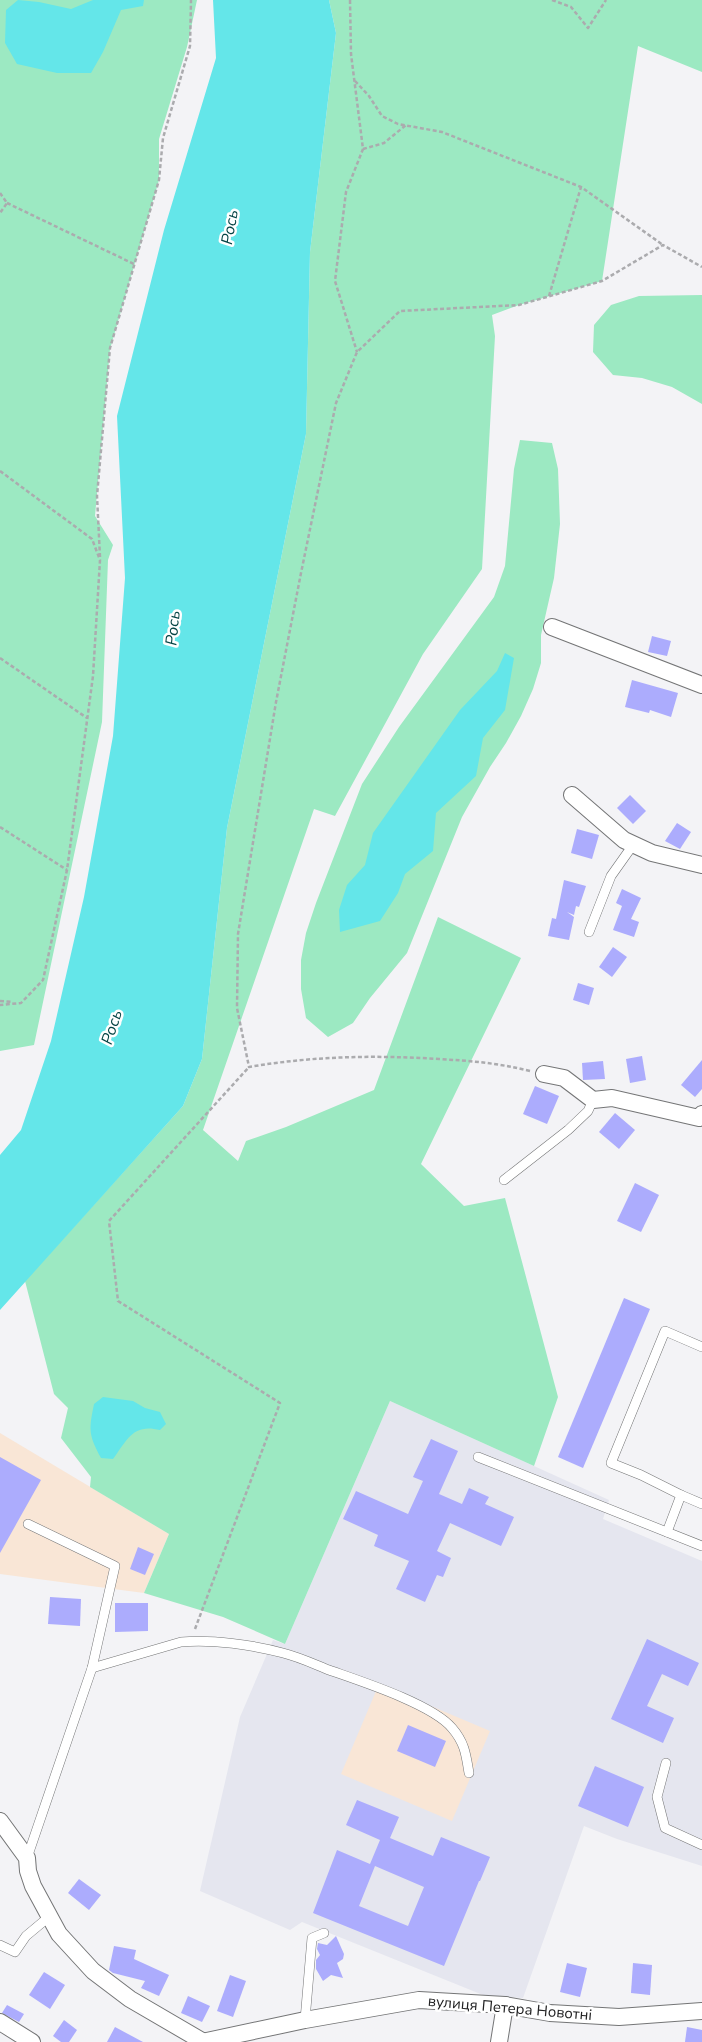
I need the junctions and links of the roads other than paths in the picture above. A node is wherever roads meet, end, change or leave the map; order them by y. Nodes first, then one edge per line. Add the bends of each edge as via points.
1 (552, 627) dead end
2 (702, 685) edge
3 (572, 795) dead end
4 (633, 845) junction
5 (702, 865) edge
6 (589, 932) dead end
7 (544, 1074) road end
8 (593, 1100) junction
9 (702, 1114) edge
10 (504, 1180) dead end
11 (702, 1347) edge
12 (478, 1457) dead end
13 (681, 1495) junction
14 (702, 1504) edge
15 (28, 1524) dead end
16 (667, 1532) junction
17 (702, 1546) edge
18 (92, 1668) junction
19 (666, 1763) dead end
20 (469, 1773) dead end
21 (0, 1821) edge
22 (702, 1845) edge
23 (27, 1858) junction
24 (50, 1916) junction
25 (324, 1933) dead end
26 (0, 1945) edge
27 (505, 2005) junction
28 (702, 2011) edge
29 (305, 2020) junction
30 (0, 2022) edge
31 (32, 2042) edge
32 (202, 2042) edge
33 (499, 2042) edge

1 - 2 street
3 - 4 street
4 - 5 street
4 - 6 lane via 611,876
7 - 8 street via 564,1078
8 - 9 street via 612,1098 699,1118
8 - 10 lane via 588,1111 568,1130
11 - 13 lane via 666,1331 611,1463
12 - 16 lane
13 - 14 lane
13 - 16 lane
15 - 18 lane via 115,1566
16 - 17 lane
18 - 20 lane via 181,1642 247,1646 283,1653 424,1708 451,1726 464,1744
18 - 23 lane
19 - 22 lane via 656,1797 665,1828
21 - 23 street
23 - 24 street via 33,1886
24 - 26 lane via 26,1936 15,1952
24 - 32 street via 59,1934 93,1971 130,1999
25 - 29 lane via 312,1938
27 - 28 street, вулиця Петера Новотні via 550,2013 619,2017
27 - 29 street, вулиця Петера Новотні via 419,2000
27 - 33 street
29 - 32 street, вулиця Петера Новотні
30 - 31 street

